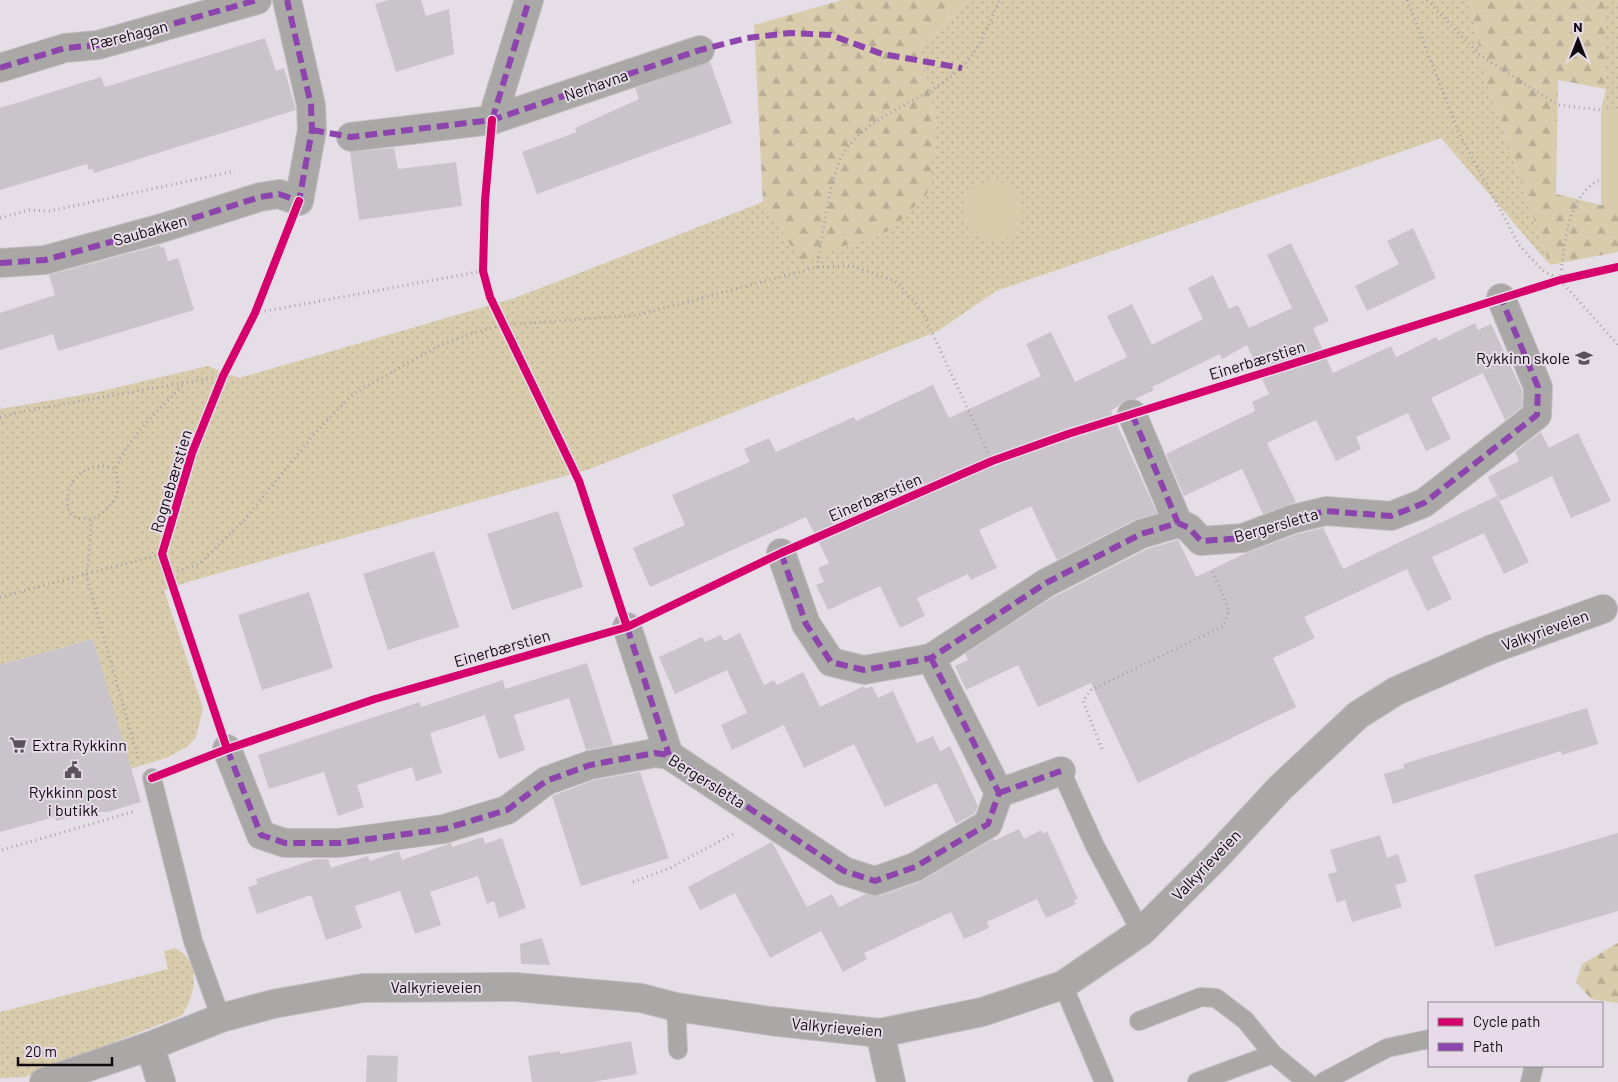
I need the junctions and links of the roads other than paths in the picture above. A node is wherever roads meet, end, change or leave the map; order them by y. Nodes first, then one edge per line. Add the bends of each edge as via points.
1 (258, 0) edge
2 (287, 0) edge
3 (529, 0) edge
4 (700, 50) dead end
5 (0, 68) edge
6 (492, 120) junction
7 (351, 138) dead end
8 (0, 263) edge
9 (1501, 298) dead end
10 (1132, 414) dead end
11 (1178, 523) junction
12 (780, 553) dead end
13 (1603, 609) dead end
14 (627, 627) dead end
15 (931, 658) junction
16 (226, 749) dead end
17 (669, 755) junction
18 (1061, 771) joint
19 (152, 778) road end
20 (999, 793) junction
21 (1141, 932) junction
22 (1063, 985) junction
23 (676, 1006) junction
24 (221, 1018) junction
25 (1139, 1021) dead end
26 (880, 1033) junction
27 (1428, 1039) edge
28 (150, 1046) junction
29 (678, 1050) dead end
30 (1273, 1054) junction
31 (1534, 1067) edge
32 (44, 1082) edge
33 (162, 1082) edge
34 (891, 1082) edge
35 (1104, 1082) edge
36 (1197, 1082) edge
37 (1307, 1082) edge
38 (1323, 1082) edge
39 (1530, 1082) edge

1 - 5 street, Pærehagan via 98,45 65,48
2 - 8 street, Saubakken via 311,104 312,130 299,201 279,194 260,196 162,228 44,260
3 - 6 street
4 - 6 street, Nerhavna
6 - 7 street, Nerhavna
9 - 11 street, Bergersletta via 1538,387 1538,416 1424,503 1391,516 1326,511 1293,519 1244,538 1201,541 1189,528
10 - 11 street
11 - 15 street via 1141,534 1046,583
12 - 15 street via 806,624 831,662 864,670
13 - 21 street, Valkyrieveien via 1475,657 1396,691 1358,715 1280,788
14 - 17 street
15 - 20 street
16 - 17 street, Bergersletta via 261,835 285,844 339,844 444,829 508,810 546,781 590,765 655,752
17 - 20 street, Bergersletta via 844,871 875,881 915,867 988,824
18 - 20 street
18 - 21 lane via 1095,846
19 - 24 lane via 193,941
21 - 22 street, Valkyrieveien
22 - 26 street, Valkyrieveien via 982,1012
22 - 35 lane
23 - 24 street, Valkyrieveien via 642,998 515,987 364,988 273,1004
23 - 26 street, Valkyrieveien via 770,1021
23 - 29 lane
24 - 28 street, Valkyrieveien
25 - 30 lane via 1201,997 1216,998 1245,1020
26 - 34 street
27 - 38 lane via 1387,1048
28 - 32 street, Valkyrieveien
28 - 33 street
30 - 36 lane
30 - 37 lane
31 - 39 lane

